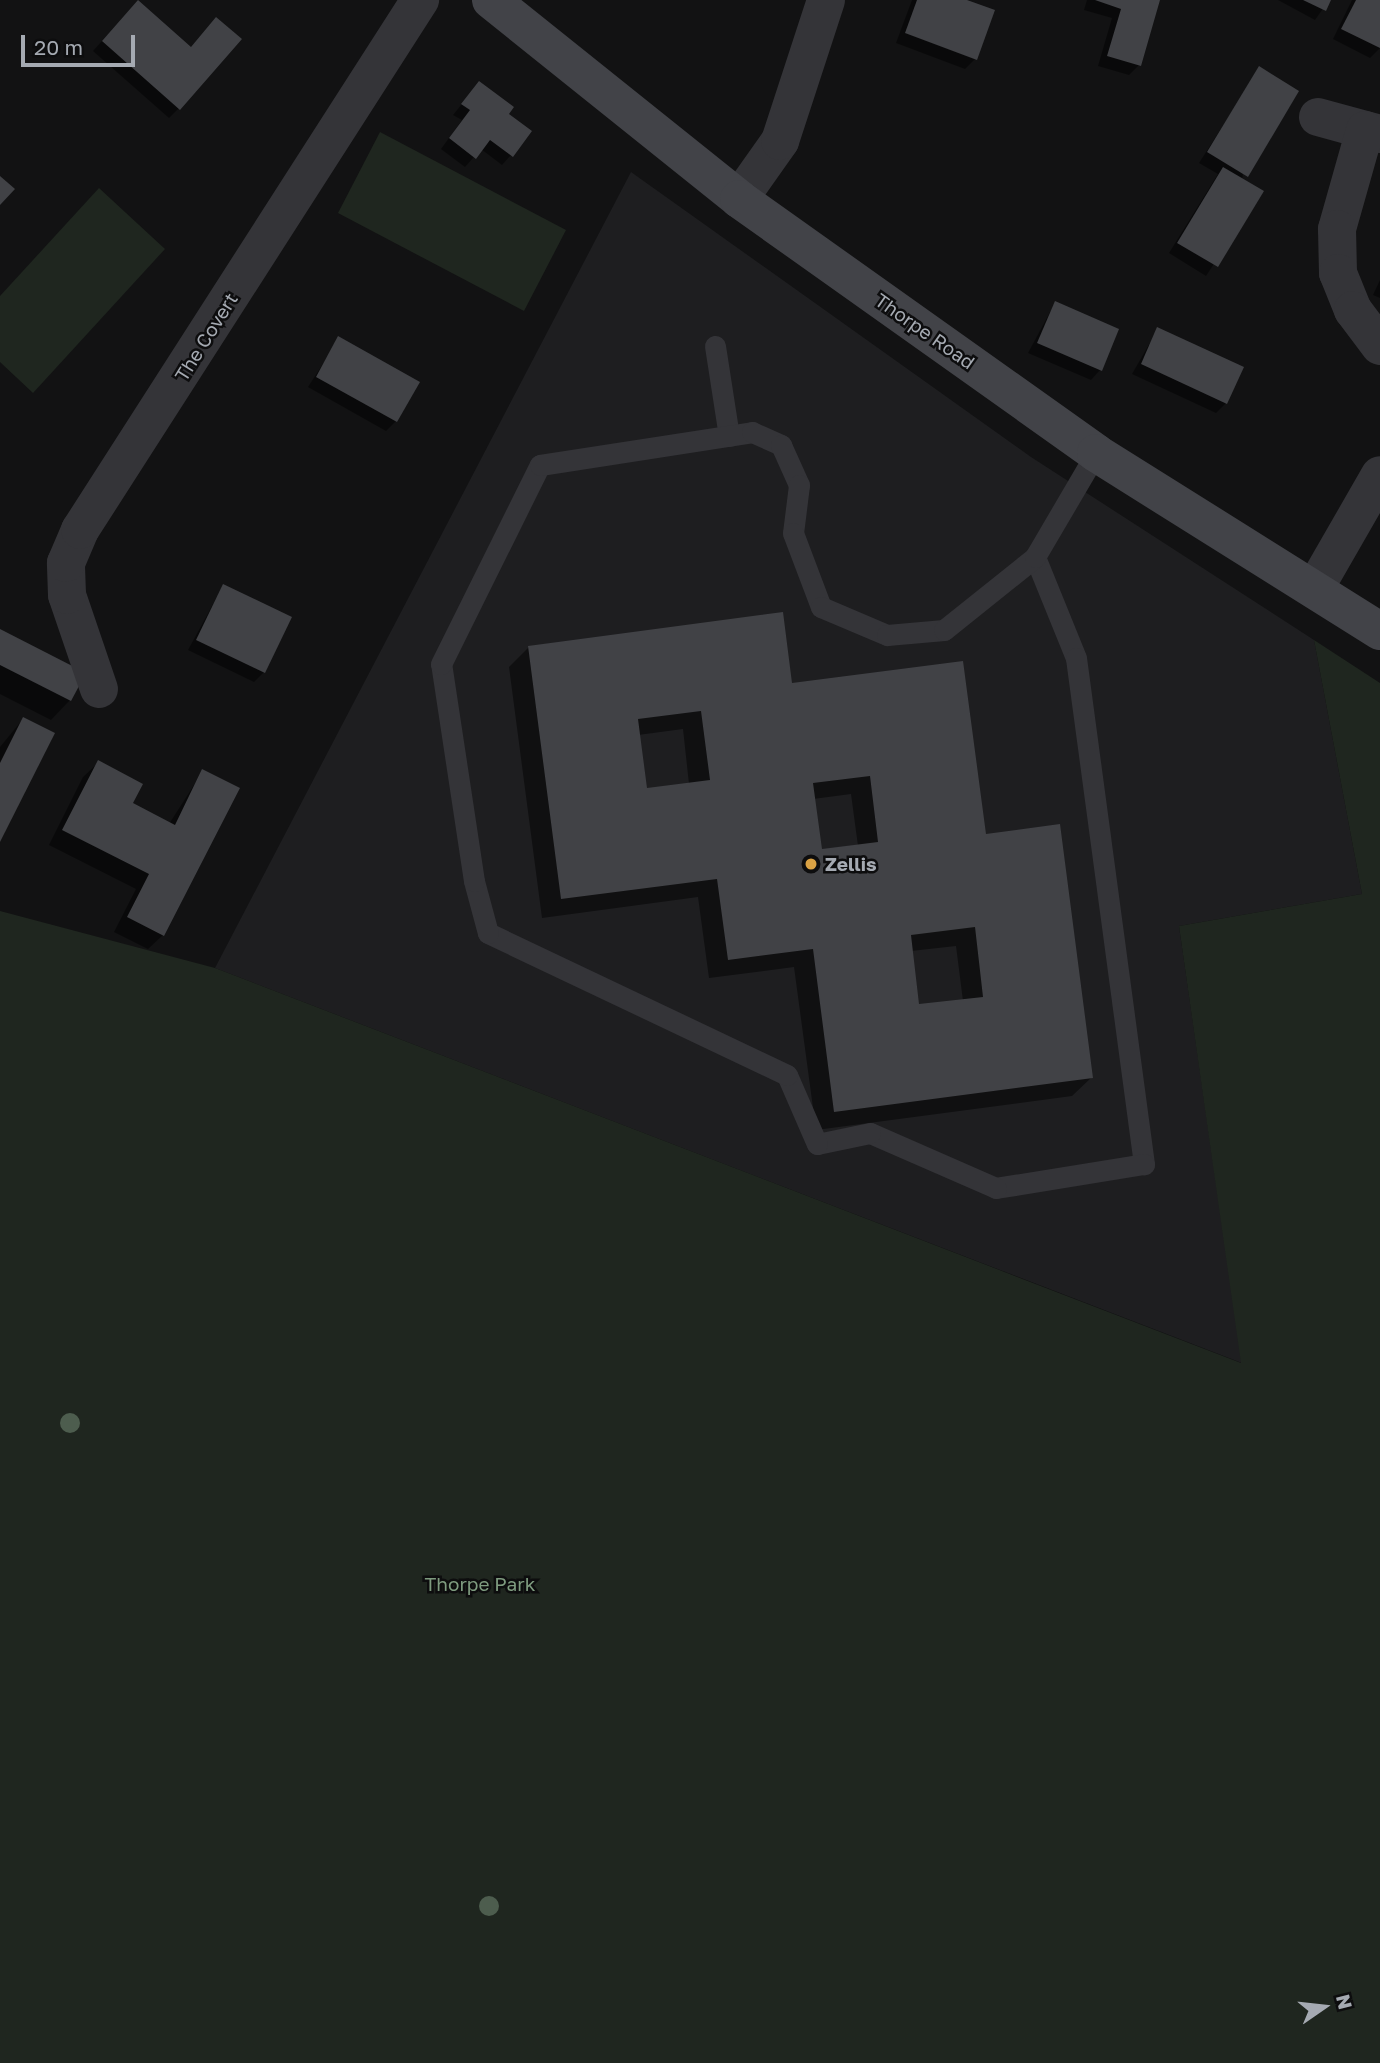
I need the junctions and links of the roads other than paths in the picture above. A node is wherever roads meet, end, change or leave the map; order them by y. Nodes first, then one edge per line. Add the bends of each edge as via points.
1 (420, 0) edge
2 (491, 0) edge
3 (826, 0) edge
4 (1318, 117) dead end
5 (1372, 132) edge
6 (739, 199) junction
7 (715, 346) dead end
8 (1380, 346) edge
9 (729, 436) junction
10 (1096, 453) junction
11 (1380, 475) edge
12 (1035, 557) junction
13 (1315, 588) junction
14 (1380, 631) edge
15 (99, 689) dead end

1 - 15 street, The Covert via 80,530 66,563 67,595
2 - 6 street, Thorpe Road
3 - 6 street via 780,141
4 - 5 street
5 - 8 street via 1337,229 1338,273 1353,310
6 - 10 street, Thorpe Road
7 - 9 lane
9 - 12 lane via 752,432 781,445 799,485 793,533 821,607 887,635 944,630
9 - 12 lane via 540,465 441,664 474,881 488,933 787,1075 817,1144 870,1133 996,1188 1144,1164 1076,658
10 - 12 lane
10 - 13 street, Thorpe Road
11 - 13 street
13 - 14 street, Thorpe Road

